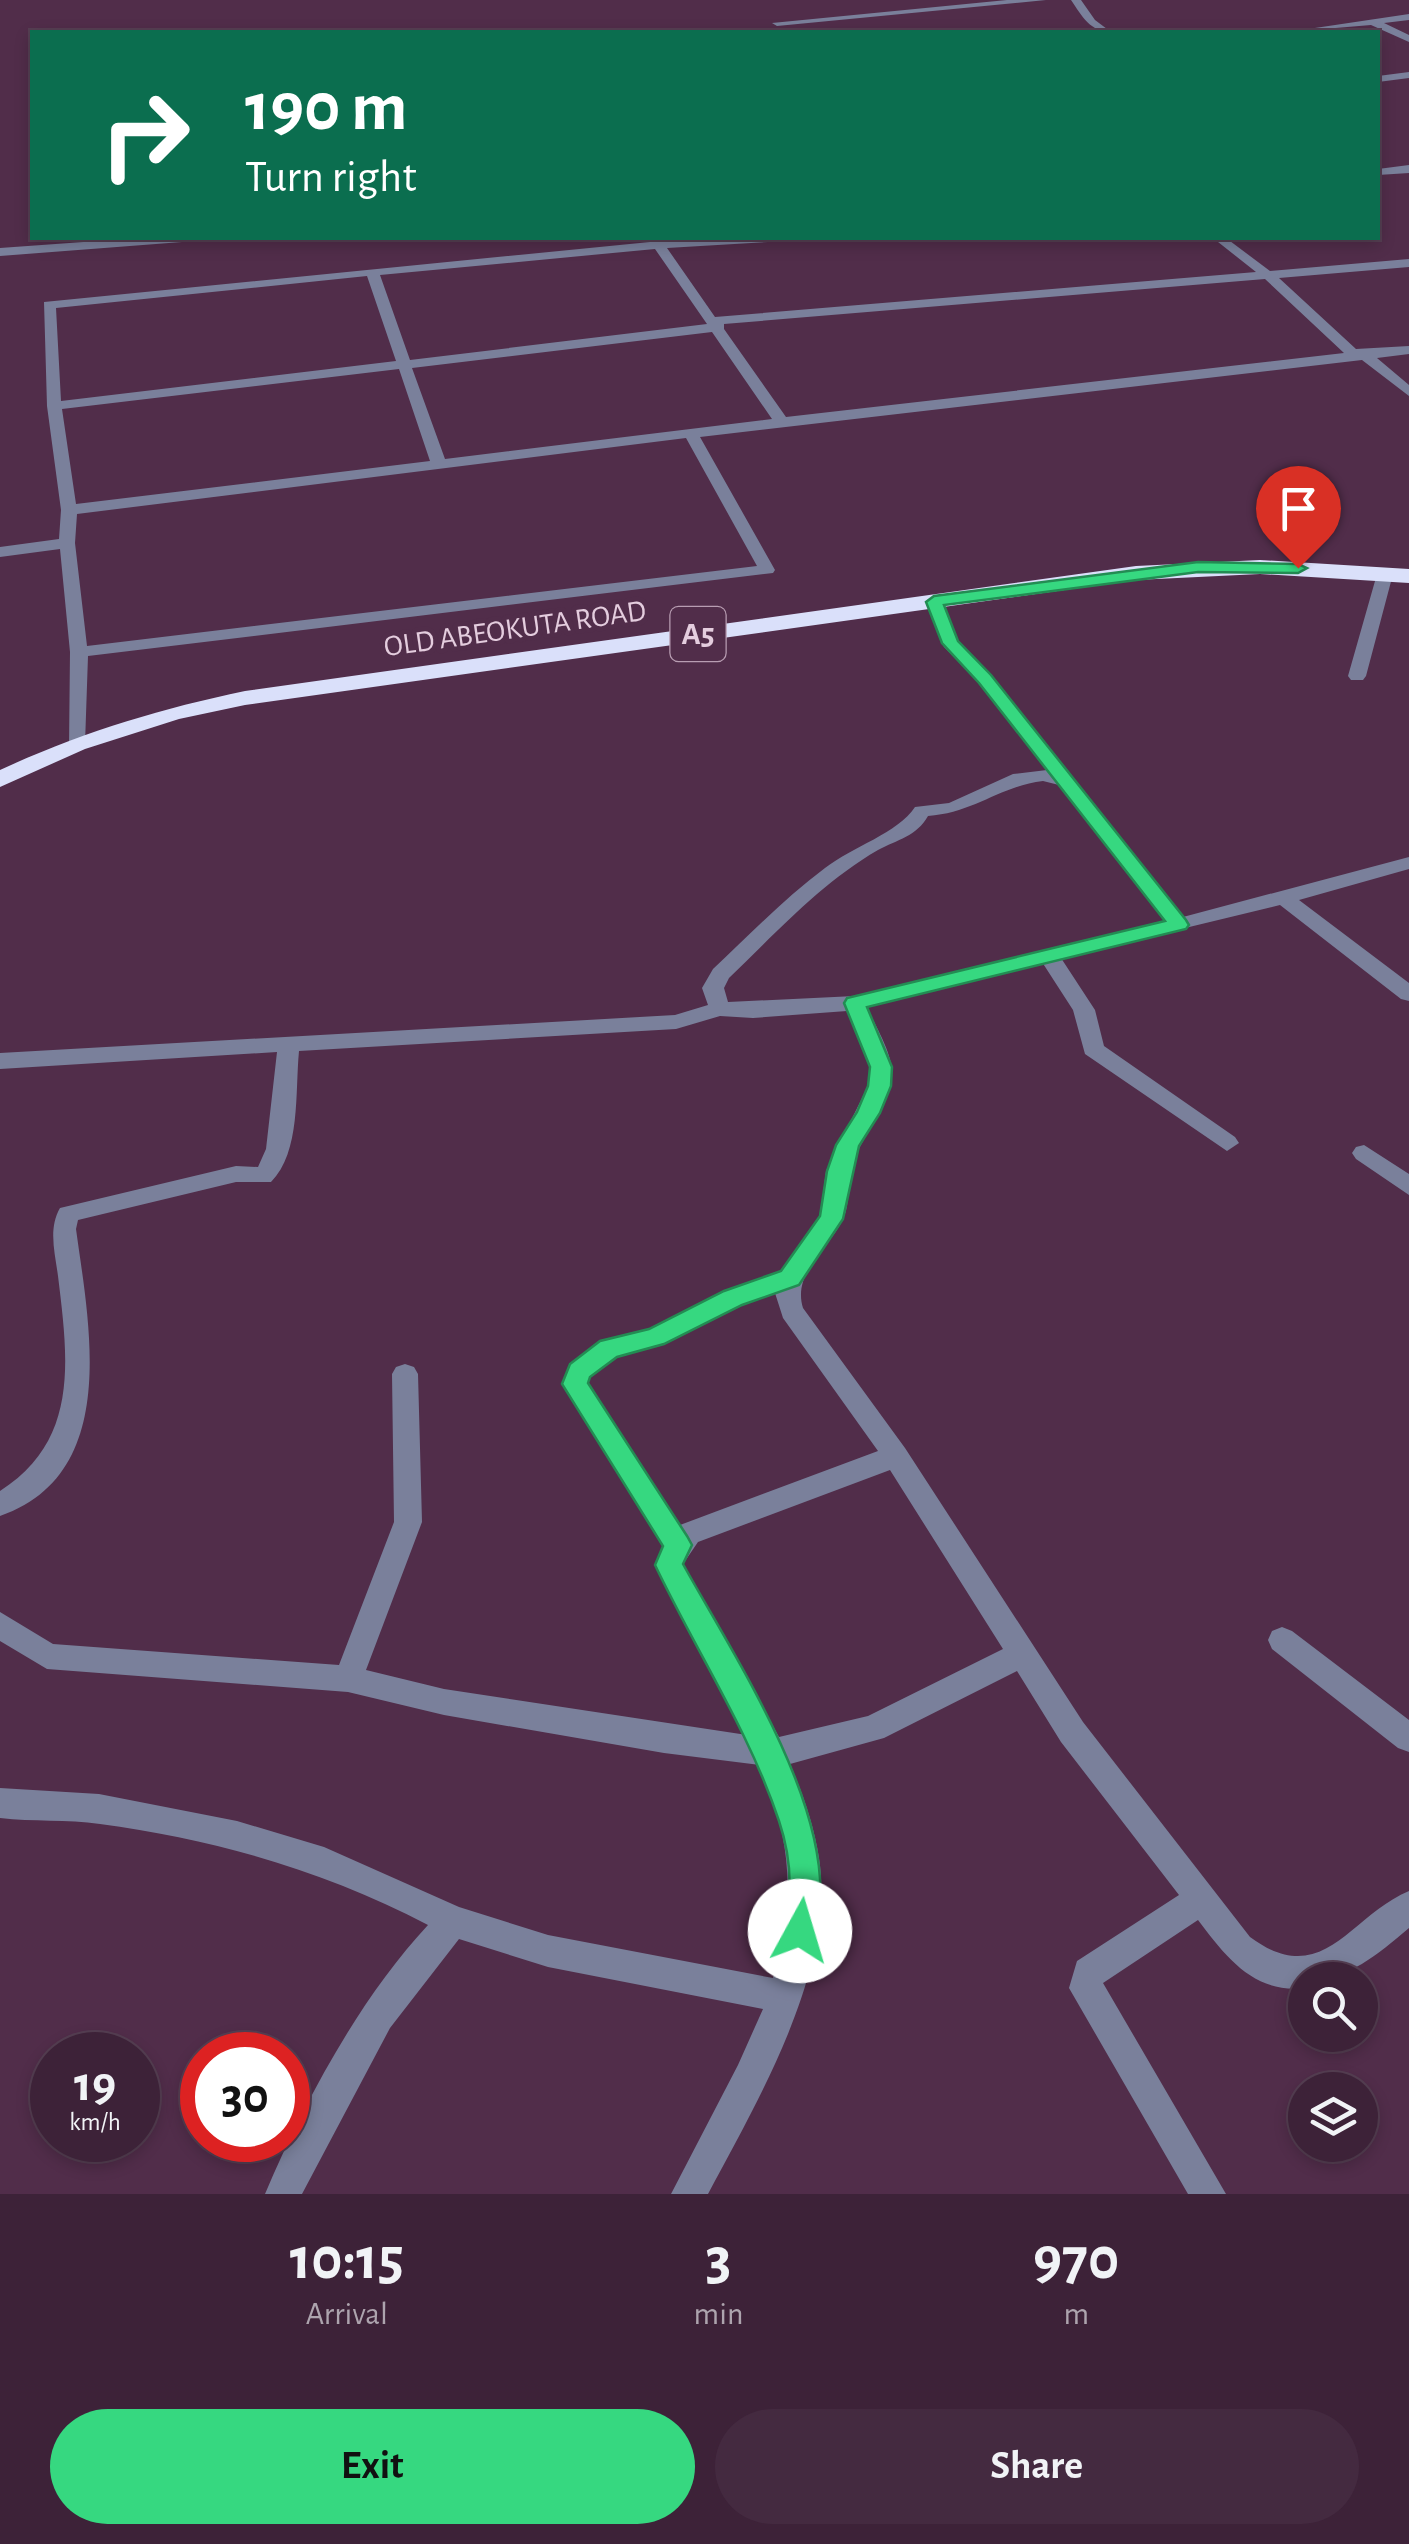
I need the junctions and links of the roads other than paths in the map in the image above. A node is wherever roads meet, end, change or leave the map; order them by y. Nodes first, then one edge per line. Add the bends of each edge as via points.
1 (900, 0) edge
2 (1041, 0) edge
3 (1076, 0) edge
4 (911, 12) junction
5 (1409, 17) edge
6 (1375, 22) junction
7 (777, 23) dead end
8 (1103, 30) edge
9 (1309, 30) edge
10 (1409, 39) edge
11 (1409, 75) edge
12 (1380, 79) edge
13 (1409, 168) edge
14 (1380, 172) edge
15 (156, 240) edge
16 (723, 240) edge
17 (1221, 240) edge
18 (656, 243) edge
19 (0, 252) edge
20 (1409, 263) edge
21 (373, 274) junction
22 (1268, 275) junction
23 (716, 324) junction
24 (1409, 350) edge
25 (1355, 355) junction
26 (402, 364) junction
27 (1409, 392) edge
28 (54, 406) junction
29 (1409, 410) edge
30 (782, 422) junction
31 (692, 434) junction
32 (439, 465) junction
33 (68, 510) junction
34 (67, 543) junction
35 (0, 552) edge
36 (1397, 575) edge
37 (934, 602) junction
38 (78, 652) junction
39 (1357, 676) dead end
40 (76, 744) junction
41 (0, 779) edge
42 (1065, 781) junction
43 (1409, 863) edge
44 (1284, 898) junction
45 (1179, 925) junction
46 (1047, 954) junction
47 (1409, 994) edge
48 (855, 1003) junction
49 (720, 1010) junction
50 (290, 1046) junction
51 (0, 1061) edge
52 (1228, 1143) dead end
53 (1364, 1153) dead end
54 (1409, 1186) edge
55 (790, 1278) junction
56 (406, 1374) dead end
57 (896, 1456) junction
58 (0, 1504) edge
59 (678, 1545) junction
60 (0, 1625) edge
61 (1282, 1640) dead end
62 (1021, 1656) junction
63 (348, 1679) junction
64 (1409, 1738) edge
65 (769, 1752) junction
66 (0, 1804) edge
67 (1200, 1900) junction
68 (1409, 1907) edge
69 (453, 1920) junction
70 (783, 1996) junction
71 (283, 2194) edge
72 (689, 2194) edge
73 (1208, 2194) edge

1 - 4 street
2 - 4 street
3 - 8 street
4 - 7 street
5 - 6 street
6 - 9 street
6 - 10 street
11 - 12 street
13 - 14 street
15 - 19 street
16 - 18 street
17 - 22 street
18 - 21 street
18 - 23 street
20 - 22 street
21 - 26 street
21 - 28 street via 49,304
22 - 23 street
22 - 25 street
23 - 26 street
23 - 30 street
24 - 25 street
25 - 27 street
25 - 29 street
25 - 30 street
26 - 28 street
26 - 32 street
28 - 33 street
30 - 31 street
31 - 32 street
31 - 38 street via 767,570
32 - 33 street
33 - 34 street
34 - 35 street
34 - 38 street
36 - 37 highway, OLD ABEOKUTA ROAD / A5 via 1198,567
36 - 39 street
37 - 40 highway, OLD ABEOKUTA ROAD / A5 via 246,698
37 - 42 street via 950,643
38 - 40 street
40 - 41 highway, OLD ABEOKUTA ROAD / A5
42 - 45 street
42 - 49 street via 1020,778 954,808 922,811 913,826 842,861 720,974 713,988
43 - 44 street
44 - 45 street
44 - 47 street
45 - 46 street
46 - 48 street
46 - 52 street via 1079,996 1093,1049
48 - 49 street
48 - 55 street via 881,1067 879,1086 838,1171 830,1219
49 - 50 street via 676,1022
50 - 51 street
50 - 58 street via 278,1148 263,1176 236,1174 68,1214 76,1409 67,1445 45,1474
53 - 54 street
55 - 57 street via 792,1311
55 - 59 street via 655,1337 609,1348 579,1371 575,1384
56 - 63 street via 408,1522
57 - 59 street via 688,1534
57 - 62 street
59 - 65 street via 669,1565
60 - 63 street via 47,1656 80,1662
61 - 64 street
62 - 65 street via 873,1728
62 - 67 street
63 - 65 street via 444,1702
65 - 70 street via 804,1863 805,1896
66 - 69 street via 92,1808 258,1838 397,1890
67 - 68 street via 1239,1948 1272,1971 1307,1971 1331,1962
67 - 73 street via 1089,1974 1085,1988
69 - 70 street via 548,1952
69 - 71 street via 376,2014
70 - 72 street via 759,2063

